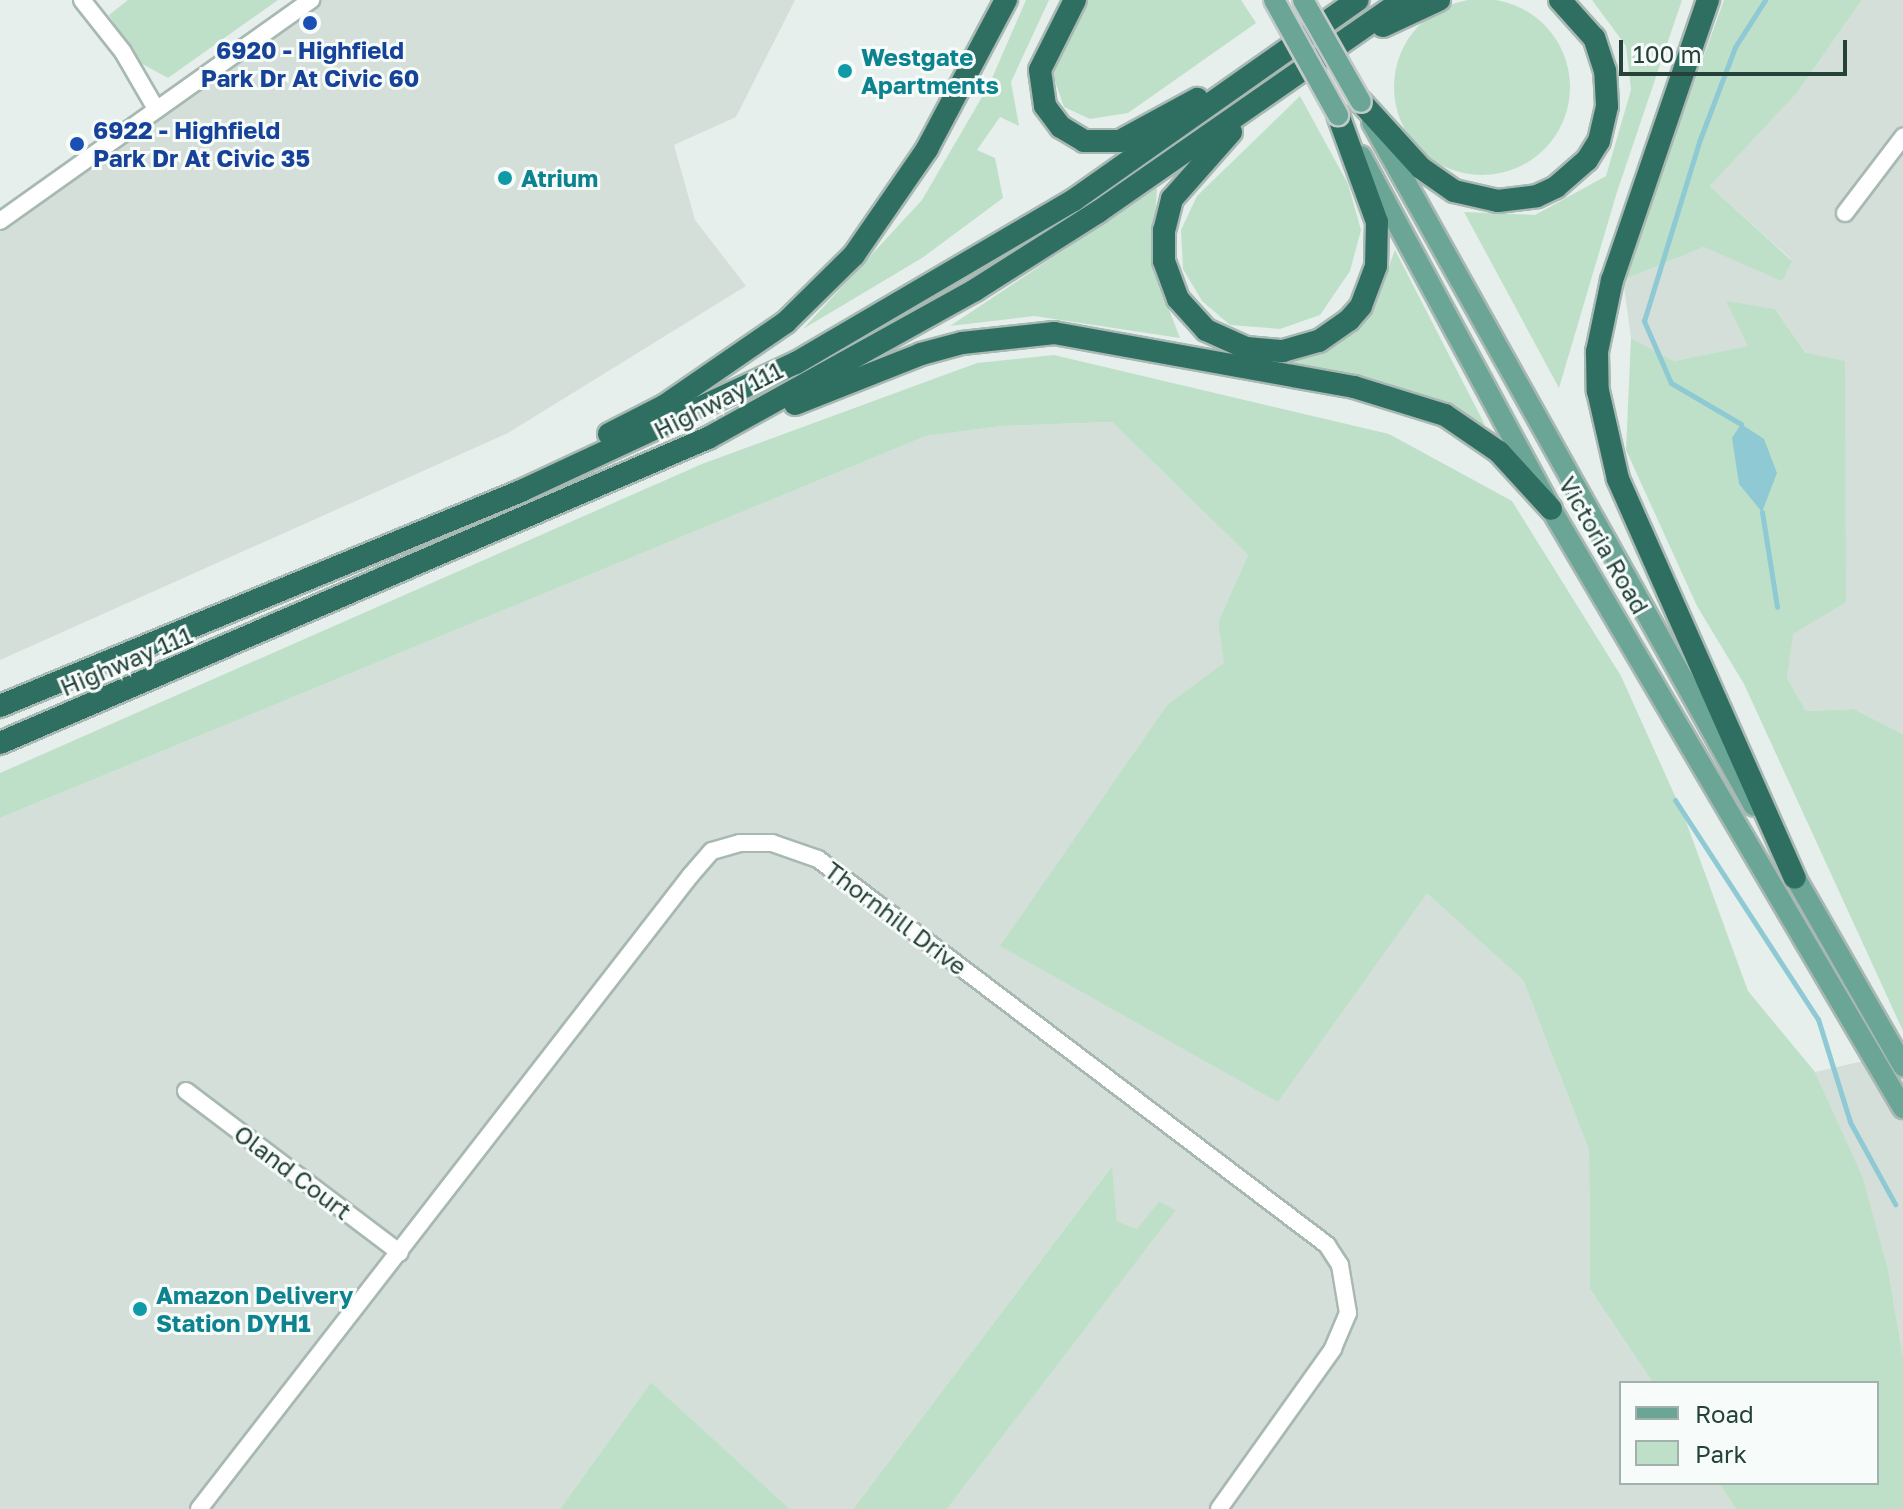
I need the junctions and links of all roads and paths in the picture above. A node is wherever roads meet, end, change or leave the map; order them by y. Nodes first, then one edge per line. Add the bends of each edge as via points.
1 (82, 0) edge
2 (311, 0) edge
3 (1006, 0) edge
4 (1075, 0) edge
5 (1274, 0) edge
6 (1303, 0) edge
7 (1403, 0) edge
8 (1439, 0) edge
9 (1560, 0) edge
10 (1708, 0) edge
11 (1352, 3) edge
12 (1321, 56) junction
13 (1243, 82) junction
14 (1278, 86) junction
15 (1361, 102) junction
16 (156, 109) junction
17 (1338, 115) junction
18 (1903, 137) edge
19 (1845, 213) dead end
20 (0, 221) edge
21 (708, 438) junction
22 (521, 491) junction
23 (1551, 509) junction
24 (0, 706) edge
25 (0, 743) edge
26 (1795, 878) junction
27 (1902, 1066) edge
28 (186, 1091) dead end
29 (1898, 1102) edge
30 (400, 1253) junction
31 (199, 1509) edge
32 (1219, 1509) edge

1 - 16 street via 123,52
2 - 16 street
3 - 22 highway via 913,173 854,255 786,322 664,406 550,464
4 - 13 highway via 1040,70 1045,106 1073,135 1095,143 1120,141 1193,101
5 - 17 main road, Victoria Road, bridge
6 - 15 main road, Victoria Road, bridge
7 - 12 highway, Highway 111
8 - 12 highway
9 - 15 highway via 1594,38 1605,71 1607,106 1599,141 1587,160 1556,187 1537,196 1498,201 1454,191 1421,168
10 - 26 highway via 1612,280 1597,352 1598,391 1618,479
11 - 13 highway, Highway 111
12 - 14 highway, Highway 111
13 - 22 highway, Highway 111 via 1074,200 884,315 796,363
14 - 17 highway via 1181,183 1164,230 1164,261 1178,299 1206,330 1226,341 1264,350 1302,348 1336,332 1361,306 1376,266 1377,222
14 - 21 highway, Highway 111 via 975,290
15 - 26 main road, Victoria Road
16 - 20 street
17 - 23 main road, Victoria Road
18 - 19 street
21 - 23 highway via 921,354 962,343 1054,333 1354,387 1445,415 1499,452
21 - 25 highway, Highway 111
22 - 24 highway, Highway 111
23 - 29 main road, Victoria Road
26 - 27 main road, Victoria Road
28 - 30 street, Oland Court
30 - 31 street, Thornhill Drive
30 - 32 street, Thornhill Drive via 712,851 740,843 772,843 818,859 1327,1245 1340,1265 1348,1313 1333,1349

